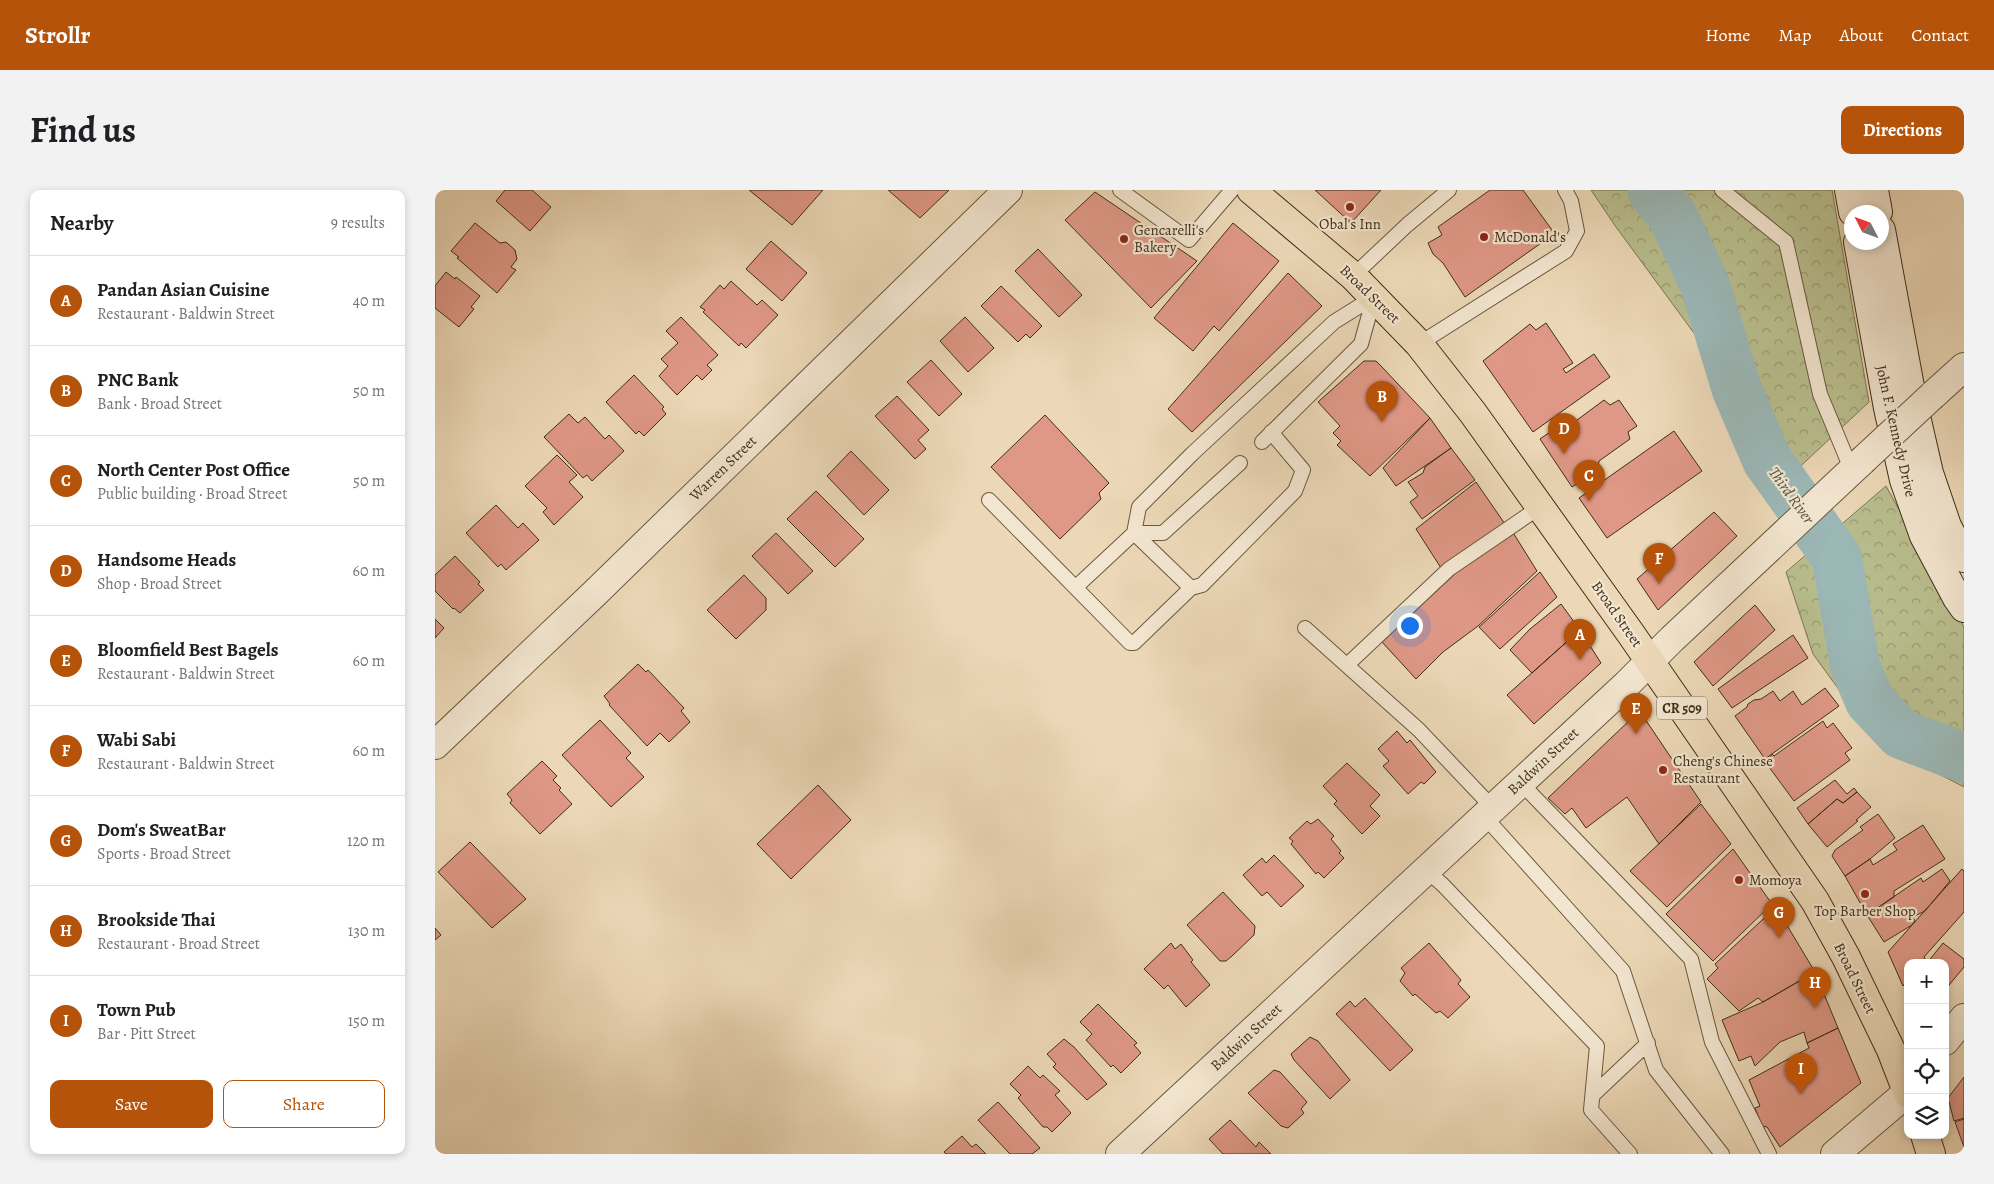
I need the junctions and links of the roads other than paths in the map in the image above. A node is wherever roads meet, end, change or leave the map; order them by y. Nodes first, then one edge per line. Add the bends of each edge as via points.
1 (1008, 190) edge
2 (1120, 190) edge
3 (1233, 190) edge
4 (1251, 190) edge
5 (1449, 190) edge
6 (1565, 190) edge
7 (1722, 190) edge
8 (1849, 190) edge
9 (1874, 190) edge
10 (1852, 205) edge
11 (1877, 205) edge
12 (1859, 250) edge
13 (1885, 250) edge
14 (1353, 276) junction
15 (1374, 297) junction
16 (1419, 344) junction
17 (1964, 367) edge
18 (1240, 463) dead end
19 (1857, 466) junction
20 (989, 500) dead end
21 (1540, 507) junction
22 (1134, 533) junction
23 (1964, 558) edge
24 (1076, 587) junction
25 (1191, 588) junction
26 (1964, 608) edge
27 (1305, 628) dead end
28 (1650, 661) junction
29 (1347, 665) junction
30 (435, 745) edge
31 (1521, 782) junction
32 (1489, 812) junction
33 (1427, 870) junction
34 (1964, 1018) edge
35 (1949, 1036) edge
36 (1648, 1043) junction
37 (1904, 1083) edge
38 (1907, 1094) edge
39 (1593, 1095) junction
40 (1926, 1139) edge
41 (1121, 1154) edge
42 (1630, 1154) edge
43 (1721, 1154) edge
44 (1769, 1154) edge
45 (1835, 1154) edge
46 (1931, 1154) edge

1 - 30 street, Warren Street via 595,594
2 - 3 lane via 1189,240
4 - 14 main road, Broad Street / CR 509
5 - 14 lane
6 - 16 lane via 1571,201 1577,232 1566,251
7 - 19 lane via 1786,242 1820,394
8 - 10 street
9 - 11 street
12 - 26 street, John F. Kennedy Drive via 1904,480 1924,536
13 - 23 street, John F. Kennedy Drive via 1929,473 1947,526
14 - 15 main road, Broad Street / CR 509
15 - 16 main road, Broad Street / CR 509
15 - 22 lane via 1334,322 1139,506
15 - 25 lane via 1361,344 1267,437 1303,470 1295,491 1202,584
16 - 21 main road, Broad Street / CR 509
17 - 19 street, Baldwin Street, bridge
18 - 22 lane via 1163,533
19 - 28 street, Baldwin Street
20 - 24 lane
21 - 28 main road, Broad Street / CR 509
21 - 29 lane via 1449,569
22 - 24 lane
22 - 25 lane
24 - 25 lane via 1134,644
27 - 29 lane
28 - 31 street, Baldwin Street
28 - 37 main road, Broad Street / CR 509 via 1815,901 1891,1050
29 - 32 lane via 1419,730
31 - 32 street, Baldwin Street
31 - 44 lane via 1691,959 1713,1042
32 - 33 street, Baldwin Street
32 - 36 lane via 1623,970
33 - 39 lane via 1597,1046
33 - 41 street, Baldwin Street
34 - 35 street
36 - 39 lane
36 - 43 lane via 1657,1070
38 - 45 street
39 - 42 lane via 1591,1110
40 - 46 main road

